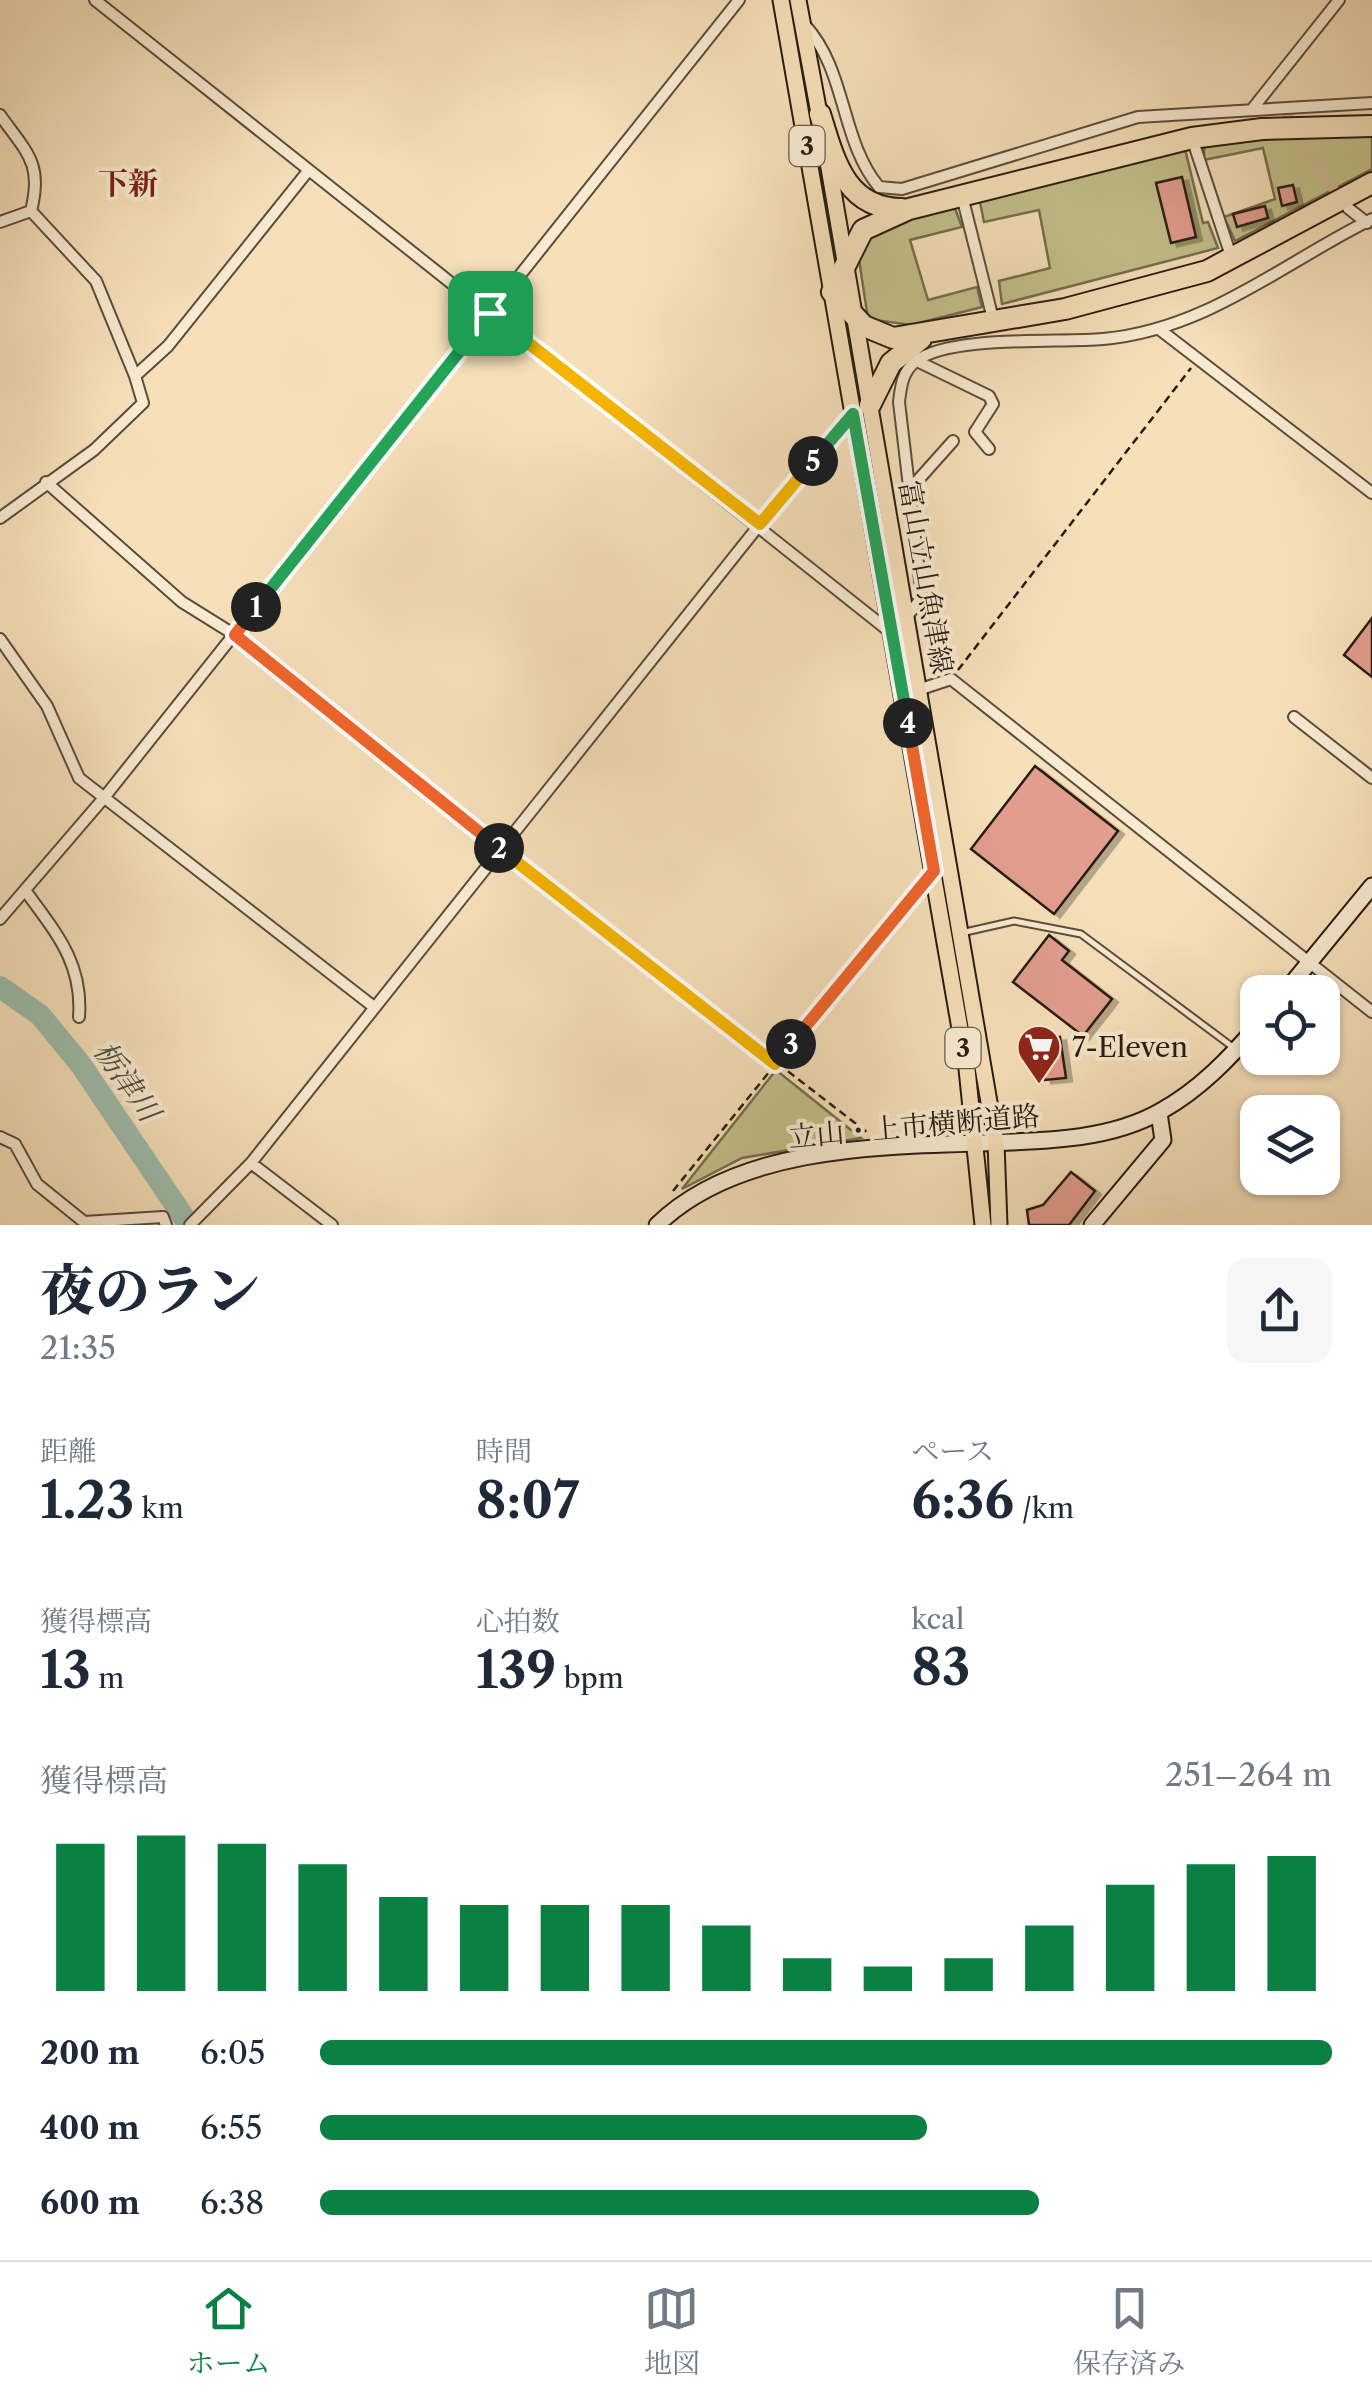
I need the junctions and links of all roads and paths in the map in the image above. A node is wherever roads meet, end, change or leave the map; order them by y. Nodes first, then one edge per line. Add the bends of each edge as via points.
1 (95, 0) edge
2 (739, 0) edge
3 (782, 0) edge
4 (798, 0) edge
5 (1338, 0) edge
6 (801, 20) junction
7 (1372, 102) edge
8 (1254, 108) junction
9 (820, 114) junction
10 (0, 116) edge
11 (1372, 126) edge
12 (1192, 138) junction
13 (308, 171) junction
14 (1372, 183) edge
15 (962, 195) junction
16 (1348, 208) tunnel mouth
17 (909, 209) junction
18 (30, 212) junction
19 (0, 222) edge
20 (1370, 223) edge
21 (846, 260) junction
22 (1232, 260) junction
23 (832, 292) junction
24 (490, 313) junction
25 (856, 317) junction
26 (994, 319) junction
27 (1159, 329) junction
28 (931, 334) junction
29 (1198, 359) junction
30 (916, 360) junction
31 (135, 376) junction
32 (862, 409) junction
33 (953, 441) dead end
34 (989, 449) dead end
35 (46, 482) junction
36 (911, 488) junction
37 (1372, 493) edge
38 (0, 518) edge
39 (760, 524) junction
40 (906, 618) junction
41 (890, 632) junction
42 (235, 635) junction
43 (0, 639) edge
44 (951, 679) junction
45 (921, 689) junction
46 (1294, 717) dead end
47 (1372, 778) edge
48 (104, 800) junction
49 (501, 850) junction
50 (934, 871) junction
51 (1372, 886) edge
52 (27, 893) junction
53 (0, 919) edge
54 (960, 933) junction
55 (1310, 963) junction
56 (1300, 975) edge
57 (374, 1007) junction
58 (1372, 1012) edge
59 (79, 1017) dead end
60 (1240, 1047) edge
61 (1237, 1050) junction
62 (775, 1064) junction
63 (1159, 1113) junction
64 (0, 1137) edge
65 (978, 1143) junction
66 (996, 1143) junction
67 (889, 1150) junction
68 (251, 1163) junction
69 (678, 1204) junction
70 (166, 1225) edge
71 (190, 1225) edge
72 (332, 1225) edge
73 (658, 1225) edge
74 (983, 1225) edge
75 (999, 1225) edge
76 (1092, 1225) edge

1 - 13 street
2 - 24 street
3 - 23 main road, 富山立山魚津線 / 3
4 - 6 main road, 富山立山魚津線 / 3
5 - 8 street
6 - 8 street via 822,42 862,167 879,187 902,189 1138,117
6 - 9 main road, 富山立山魚津線 / 3
7 - 8 street
9 - 17 highway via 853,192 875,205
9 - 21 main road, 富山立山魚津線 / 3
10 - 18 street via 36,166
11 - 12 highway
12 - 15 highway
12 - 22 street
13 - 24 street
13 - 31 street via 168,346
14 - 22 highway
15 - 17 highway
15 - 26 street
16 - 20 street
17 - 21 highway via 863,230
18 - 19 street
18 - 31 street via 96,281
20 - 27 street via 1210,312
21 - 23 highway
21 - 25 main road, 富山立山魚津線 / 3
22 - 26 highway via 1066,310
23 - 25 highway
23 - 32 main road, 富山立山魚津線 / 3
24 - 39 street
24 - 42 street
25 - 28 highway via 882,336
25 - 32 main road, 富山立山魚津線 / 3
26 - 28 highway
27 - 29 street
27 - 30 street via 964,347
28 - 32 highway via 899,353
29 - 37 street
29 - 44 path
30 - 34 street via 990,396 994,404 975,432
30 - 36 street via 902,378 899,402
31 - 35 street via 142,403 94,450
32 - 39 street
32 - 40 main road, 富山立山魚津線 / 3
32 - 41 main road, 富山立山魚津線 / 3
33 - 36 street
35 - 38 street
35 - 42 street via 182,602
36 - 40 street via 922,597
39 - 41 street
39 - 49 street
40 - 45 main road, 富山立山魚津線 / 3
41 - 50 main road, 富山立山魚津線 / 3
42 - 48 street
42 - 49 street
43 - 48 street via 48,706 79,778
44 - 45 street
44 - 55 street
45 - 54 main road, 富山立山魚津線 / 3
46 - 47 street
48 - 52 street
48 - 57 street
49 - 57 street
49 - 62 path
50 - 62 path
50 - 65 main road, 富山立山魚津線 / 3
51 - 55 street
52 - 53 street
52 - 59 street via 70,951 81,990
54 - 61 lane via 1014,922 1081,934
54 - 66 main road, 富山立山魚津線 / 3
55 - 56 street
55 - 58 street
57 - 68 street
60 - 61 street, 立山・上市横断道路
61 - 63 street, 立山・上市横断道路
62 - 67 path
62 - 69 path via 673,1190
63 - 66 street, 立山・上市横断道路 via 1092,1134
63 - 76 street via 1163,1140
64 - 70 street via 15,1144 37,1184 84,1222 162,1217
65 - 66 street, 立山・上市横断道路
65 - 67 street, 立山・上市横断道路
65 - 74 main road, 富山立山魚津線 / 3
66 - 75 main road, 富山立山魚津線 / 3
67 - 69 street, 立山・上市横断道路 via 762,1165
68 - 71 street
68 - 72 street
69 - 73 street

